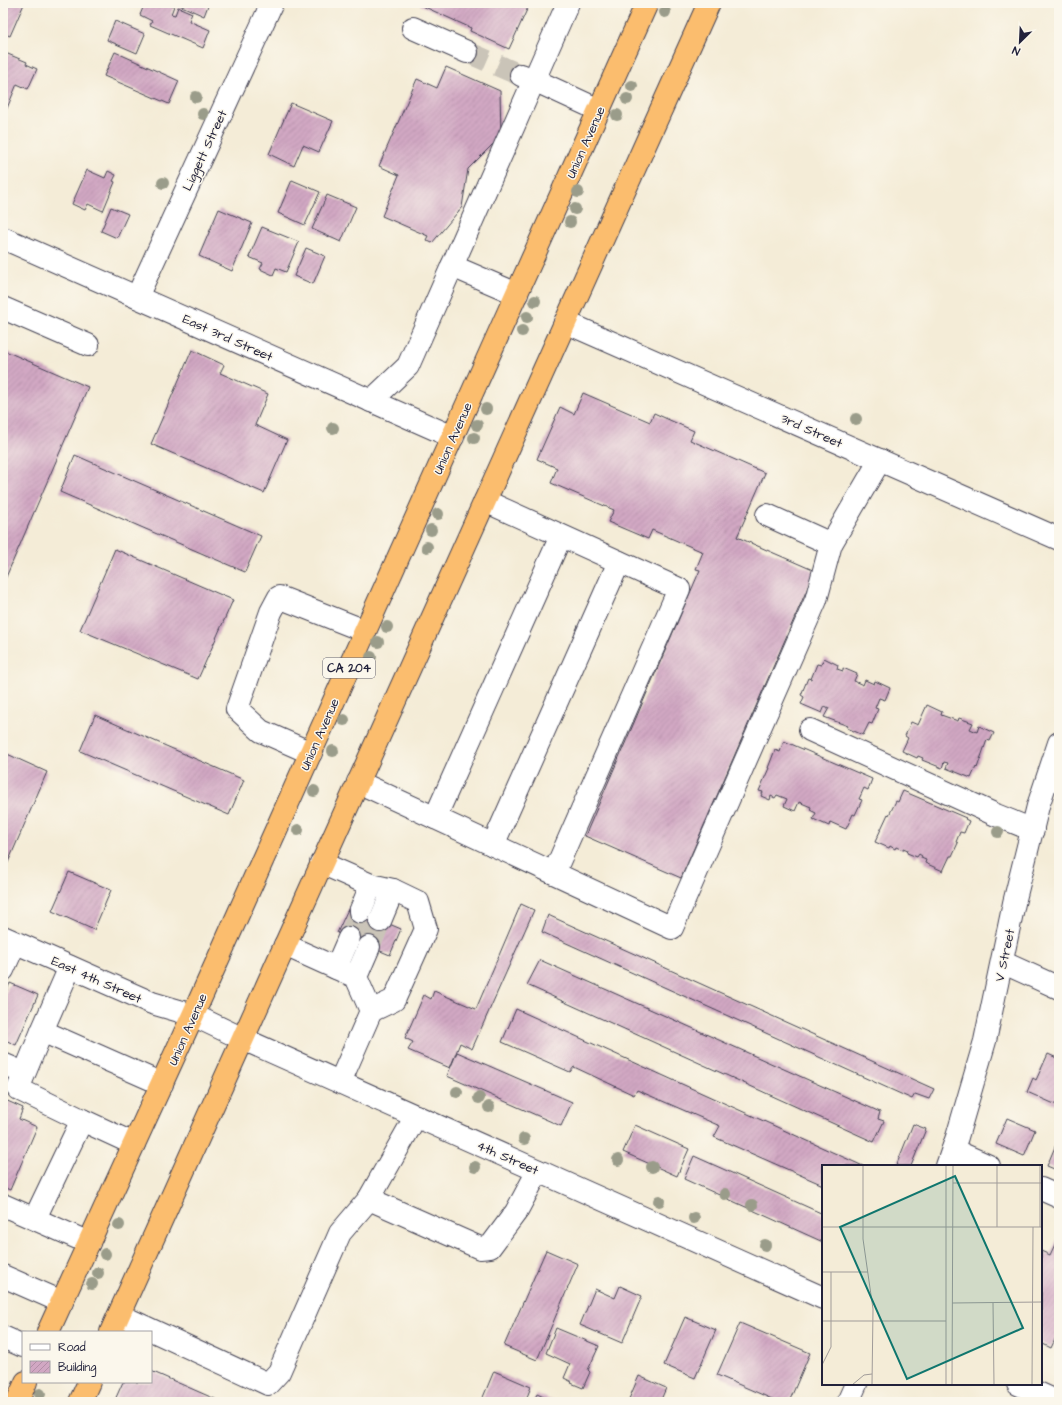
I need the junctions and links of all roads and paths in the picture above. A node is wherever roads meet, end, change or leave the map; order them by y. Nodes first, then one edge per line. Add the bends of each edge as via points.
1 (272, 3) edge
2 (568, 3) edge
3 (647, 3) edge
4 (708, 3) edge
5 (413, 28) dead end
6 (466, 52) tunnel mouth
7 (527, 77) junction
8 (599, 110) junction
9 (3, 238) edge
10 (452, 266) junction
11 (517, 294) junction
12 (137, 297) junction
13 (3, 308) edge
14 (565, 322) junction
15 (88, 345) dead end
16 (371, 401) junction
17 (453, 437) junction
18 (880, 460) junction
19 (485, 502) junction
20 (767, 516) dead end
21 (562, 536) junction
22 (1059, 539) edge
23 (831, 544) junction
24 (619, 562) junction
25 (366, 631) junction
26 (810, 730) dead end
27 (1059, 743) edge
28 (311, 753) junction
29 (358, 782) junction
30 (435, 818) junction
31 (1033, 830) junction
32 (493, 845) junction
33 (322, 863) junction
34 (554, 873) junction
35 (371, 885) junction
36 (393, 890) junction
37 (360, 912) tunnel mouth
38 (380, 921) tunnel mouth
39 (349, 938) tunnel mouth
40 (9, 940) edge
41 (285, 945) junction
42 (369, 947) tunnel mouth
43 (1002, 962) junction
44 (70, 967) junction
45 (336, 968) junction
46 (3, 970) edge
47 (356, 977) junction
48 (1059, 988) edge
49 (371, 1011) junction
50 (193, 1015) junction
51 (42, 1031) junction
52 (242, 1039) junction
53 (3, 1064) edge
54 (24, 1073) junction
55 (340, 1082) junction
56 (162, 1084) junction
57 (416, 1116) junction
58 (82, 1120) junction
59 (134, 1144) junction
60 (950, 1158) edge
61 (984, 1165) edge
62 (538, 1170) junction
63 (1042, 1190) edge
64 (1059, 1198) edge
65 (369, 1199) junction
66 (3, 1205) edge
67 (35, 1218) junction
68 (89, 1242) junction
69 (3, 1276) edge
70 (822, 1298) edge
71 (62, 1302) junction
72 (115, 1324) edge
73 (48, 1331) edge
74 (133, 1331) edge
75 (3, 1338) edge
76 (152, 1339) edge
77 (22, 1346) edge
78 (26, 1383) edge
79 (89, 1383) edge
80 (856, 1385) edge
81 (1020, 1385) edge
82 (17, 1402) edge
83 (80, 1402) edge
84 (848, 1402) edge
85 (1058, 1402) edge

1 - 12 street, Liggett Street
2 - 7 street
3 - 8 highway, Union Avenue / CA 204
4 - 14 highway
5 - 6 street
7 - 8 street
7 - 10 street
8 - 11 highway, Union Avenue / CA 204
9 - 12 street, East 3rd Street
10 - 11 street
10 - 16 street via 408,366
11 - 17 highway, Union Avenue / CA 204
12 - 16 street, East 3rd Street
13 - 15 street
14 - 18 street, 3rd Street
14 - 19 highway
16 - 17 street, East 3rd Street
17 - 25 highway, Union Avenue / CA 204
18 - 22 street, 3rd Street
18 - 23 street
19 - 21 street
19 - 29 highway
20 - 23 street
21 - 24 street
21 - 30 street
23 - 34 street via 816,600 672,928
24 - 32 street
24 - 34 street via 679,589
25 - 28 highway, Union Avenue / CA 204
25 - 28 street via 279,597 272,612 238,709 261,731
26 - 31 street via 996,816
27 - 31 street, V Street via 1038,806
28 - 50 highway, Union Avenue / CA 204
29 - 30 street
29 - 33 highway
30 - 32 street
31 - 43 street, V Street
32 - 34 street
33 - 35 street
33 - 41 highway
35 - 36 street
35 - 37 street
36 - 38 street
36 - 49 street via 418,902 426,929 394,1000
39 - 45 street
40 - 44 street, East 4th Street
40 - 46 street
41 - 45 street
41 - 52 highway
42 - 47 street
43 - 48 street
43 - 60 street, V Street via 985,1041
44 - 50 street, East 4th Street via 152,1003
44 - 51 street
45 - 47 street
47 - 49 street
49 - 55 street
50 - 52 street, 4th Street
50 - 56 highway, Union Avenue / CA 204
51 - 54 street
51 - 56 street
52 - 55 street, 4th Street
52 - 72 highway
53 - 54 street
54 - 58 street via 18,1089
55 - 57 street, 4th Street
56 - 59 highway, Union Avenue / CA 204
57 - 62 street, 4th Street
57 - 65 street
58 - 59 street
58 - 67 street
59 - 68 highway, Union Avenue / CA 204
60 - 61 street
62 - 65 street via 516,1212 490,1247 480,1248
62 - 70 street, 4th Street
63 - 64 street
65 - 76 street via 340,1233 279,1372 268,1384
66 - 67 street
67 - 68 street
68 - 71 highway, Union Avenue / CA 204
69 - 71 street
71 - 73 highway, Union Avenue / CA 204
72 - 74 street
75 - 77 street
78 - 82 highway
79 - 83 highway
80 - 84 street
81 - 85 street

